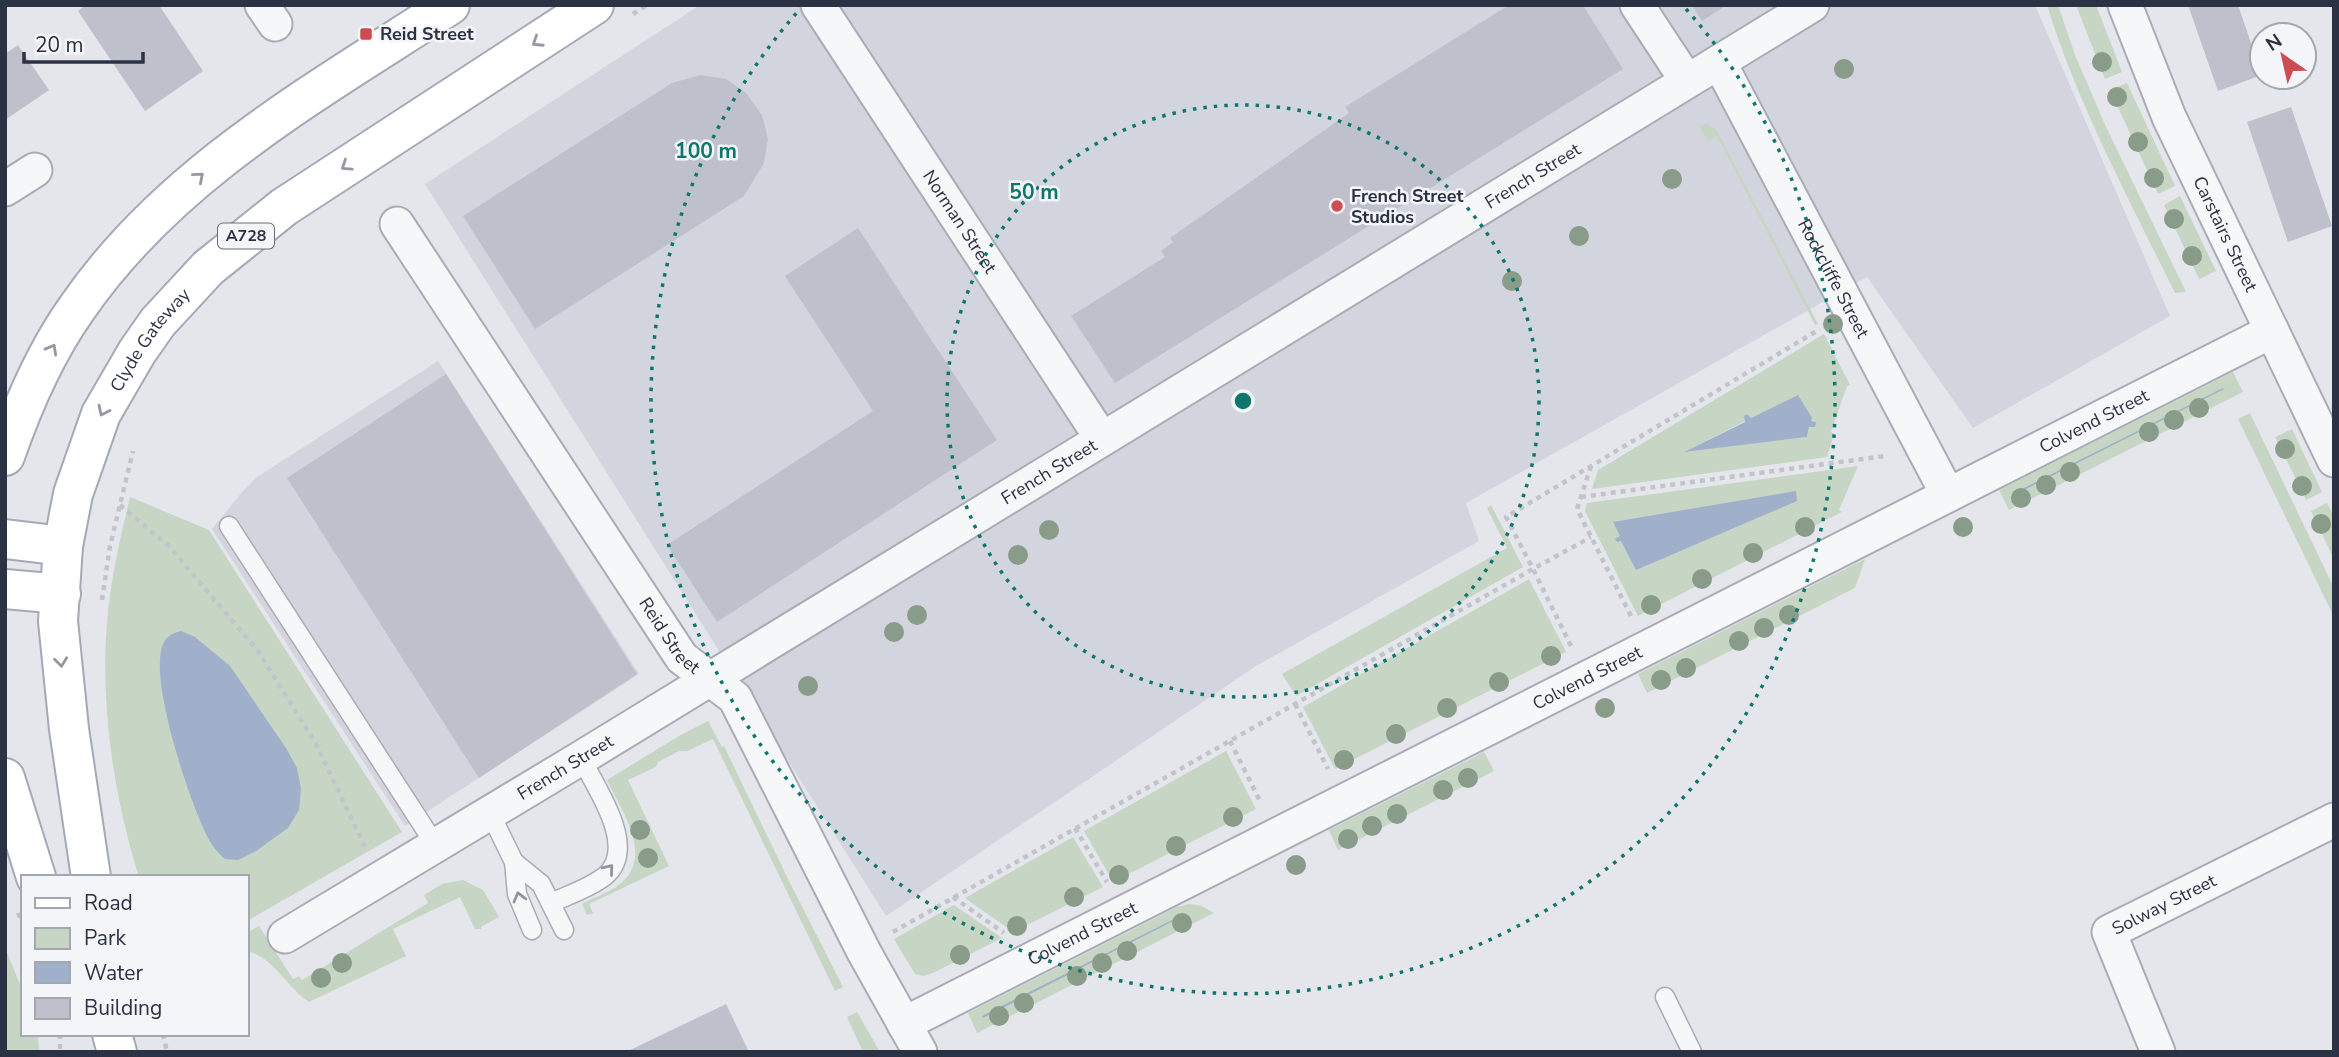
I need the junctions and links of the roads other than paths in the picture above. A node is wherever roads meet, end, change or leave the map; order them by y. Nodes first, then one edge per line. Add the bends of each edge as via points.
1 (450, 5) edge
2 (818, 5) edge
3 (1637, 5) edge
4 (1812, 5) edge
5 (2125, 5) edge
6 (609, 13) edge
7 (1719, 62) junction
8 (1687, 81) junction
9 (35, 170) dead end
10 (5, 189) edge
11 (397, 224) dead end
12 (2272, 331) junction
13 (1102, 439) junction
14 (5, 456) edge
15 (2334, 460) edge
16 (1948, 495) junction
17 (229, 526) dead end
18 (5, 539) edge
19 (63, 546) junction
20 (5, 589) edge
21 (61, 594) junction
22 (709, 680) junction
23 (582, 758) junction
24 (5, 778) edge
25 (490, 813) junction
26 (2334, 820) edge
27 (436, 846) junction
28 (514, 862) junction
29 (35, 875) edge
30 (91, 875) edge
31 (551, 903) junction
32 (532, 930) dead end
33 (564, 930) dead end
34 (285, 936) dead end
35 (1665, 997) dead end
36 (912, 1038) edge
37 (1692, 1052) edge
38 (2158, 1052) edge

14 -> 1 main road via 56,341 123,249 241,143
2 - 13 street, Norman Street
3 - 8 street
4 - 7 street, French Street
5 - 12 street, Carstairs Street via 2169,117
6 -> 19 main road, Clyde Gateway / A728 via 285,207 183,293 137,352 101,414 73,494
7 - 8 street, French Street
7 - 16 street, Rockcliffe Street
8 - 13 street, French Street
9 - 10 street
11 - 22 street, Reid Street via 682,658
12 - 15 street, Carstairs Street
12 - 16 street, Colvend Street
13 - 22 street, French Street
16 - 36 street, Colvend Street via 1038,956
17 - 27 lane
18 - 19 main road
19 - 21 main road, Clyde Gateway / A728
20 - 21 main road
21 -> 30 main road, Clyde Gateway / A728 via 60,651
22 - 23 street, French Street
22 - 36 street, Reid Street via 735,698
23 - 25 street, French Street
31 -> 23 lane via 606,876 619,854 617,831
24 - 29 main road
25 - 27 street, French Street
25 - 28 lane
26 - 38 street, Solway Street via 2109,932
27 - 34 street, French Street
28 - 31 lane via 541,884
32 -> 28 lane via 517,894
31 - 33 lane
35 - 37 lane

